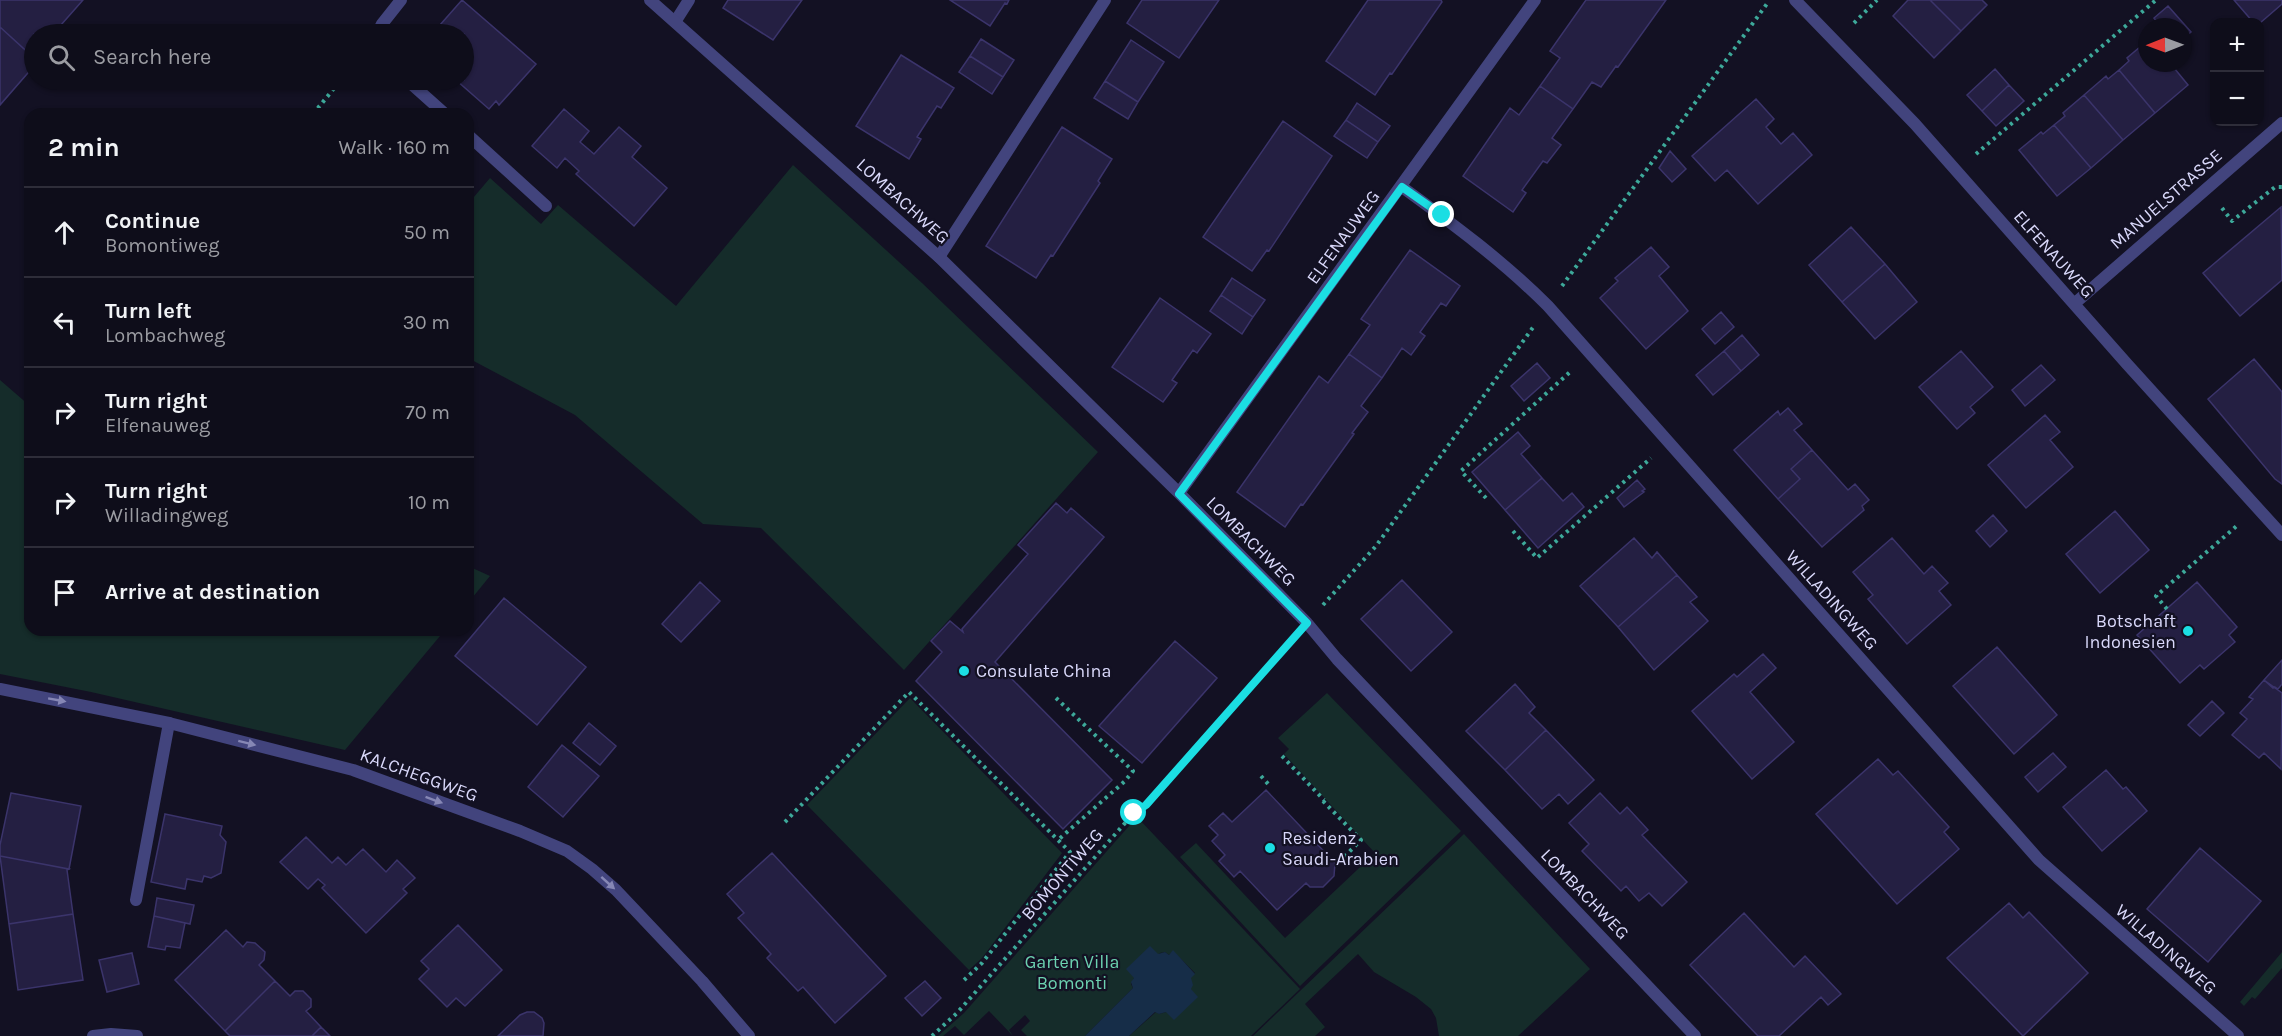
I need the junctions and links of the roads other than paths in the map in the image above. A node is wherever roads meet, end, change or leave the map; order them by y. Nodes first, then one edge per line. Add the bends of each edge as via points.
1 (401, 0) edge
2 (650, 0) edge
3 (689, 0) edge
4 (1105, 0) edge
5 (1535, 0) edge
6 (1795, 0) edge
7 (675, 22) junction
8 (382, 24) edge
9 (418, 90) edge
10 (438, 108) edge
11 (2282, 123) edge
12 (474, 140) edge
13 (1402, 187) junction
14 (546, 206) dead end
15 (939, 257) junction
16 (2074, 304) junction
17 (1179, 494) junction
18 (2282, 535) edge
19 (0, 689) edge
20 (169, 723) junction
21 (136, 900) dead end
22 (93, 1036) edge
23 (137, 1036) edge
24 (749, 1036) edge
25 (1695, 1036) edge
26 (2238, 1036) edge

1 - 8 street
2 - 7 street, LOMBACHWEG
3 - 7 street
4 - 15 street
5 - 13 street, ELFENAUWEG
6 - 16 street, ELFENAUWEG via 1915,124
7 - 15 street, LOMBACHWEG
9 - 10 street
11 - 16 street, MANUELSTRASSE
12 - 14 street
13 - 17 street, ELFENAUWEG
13 - 26 street, WILLADINGWEG via 1478,242 1548,306 2039,860
15 - 17 street, LOMBACHWEG
16 - 18 street, ELFENAUWEG
17 - 25 street, LOMBACHWEG via 1307,623
19 -> 20 street, KALCHEGGWEG
20 - 21 street
20 -> 24 street, KALCHEGGWEG via 353,770 567,851 616,890
22 - 23 street

